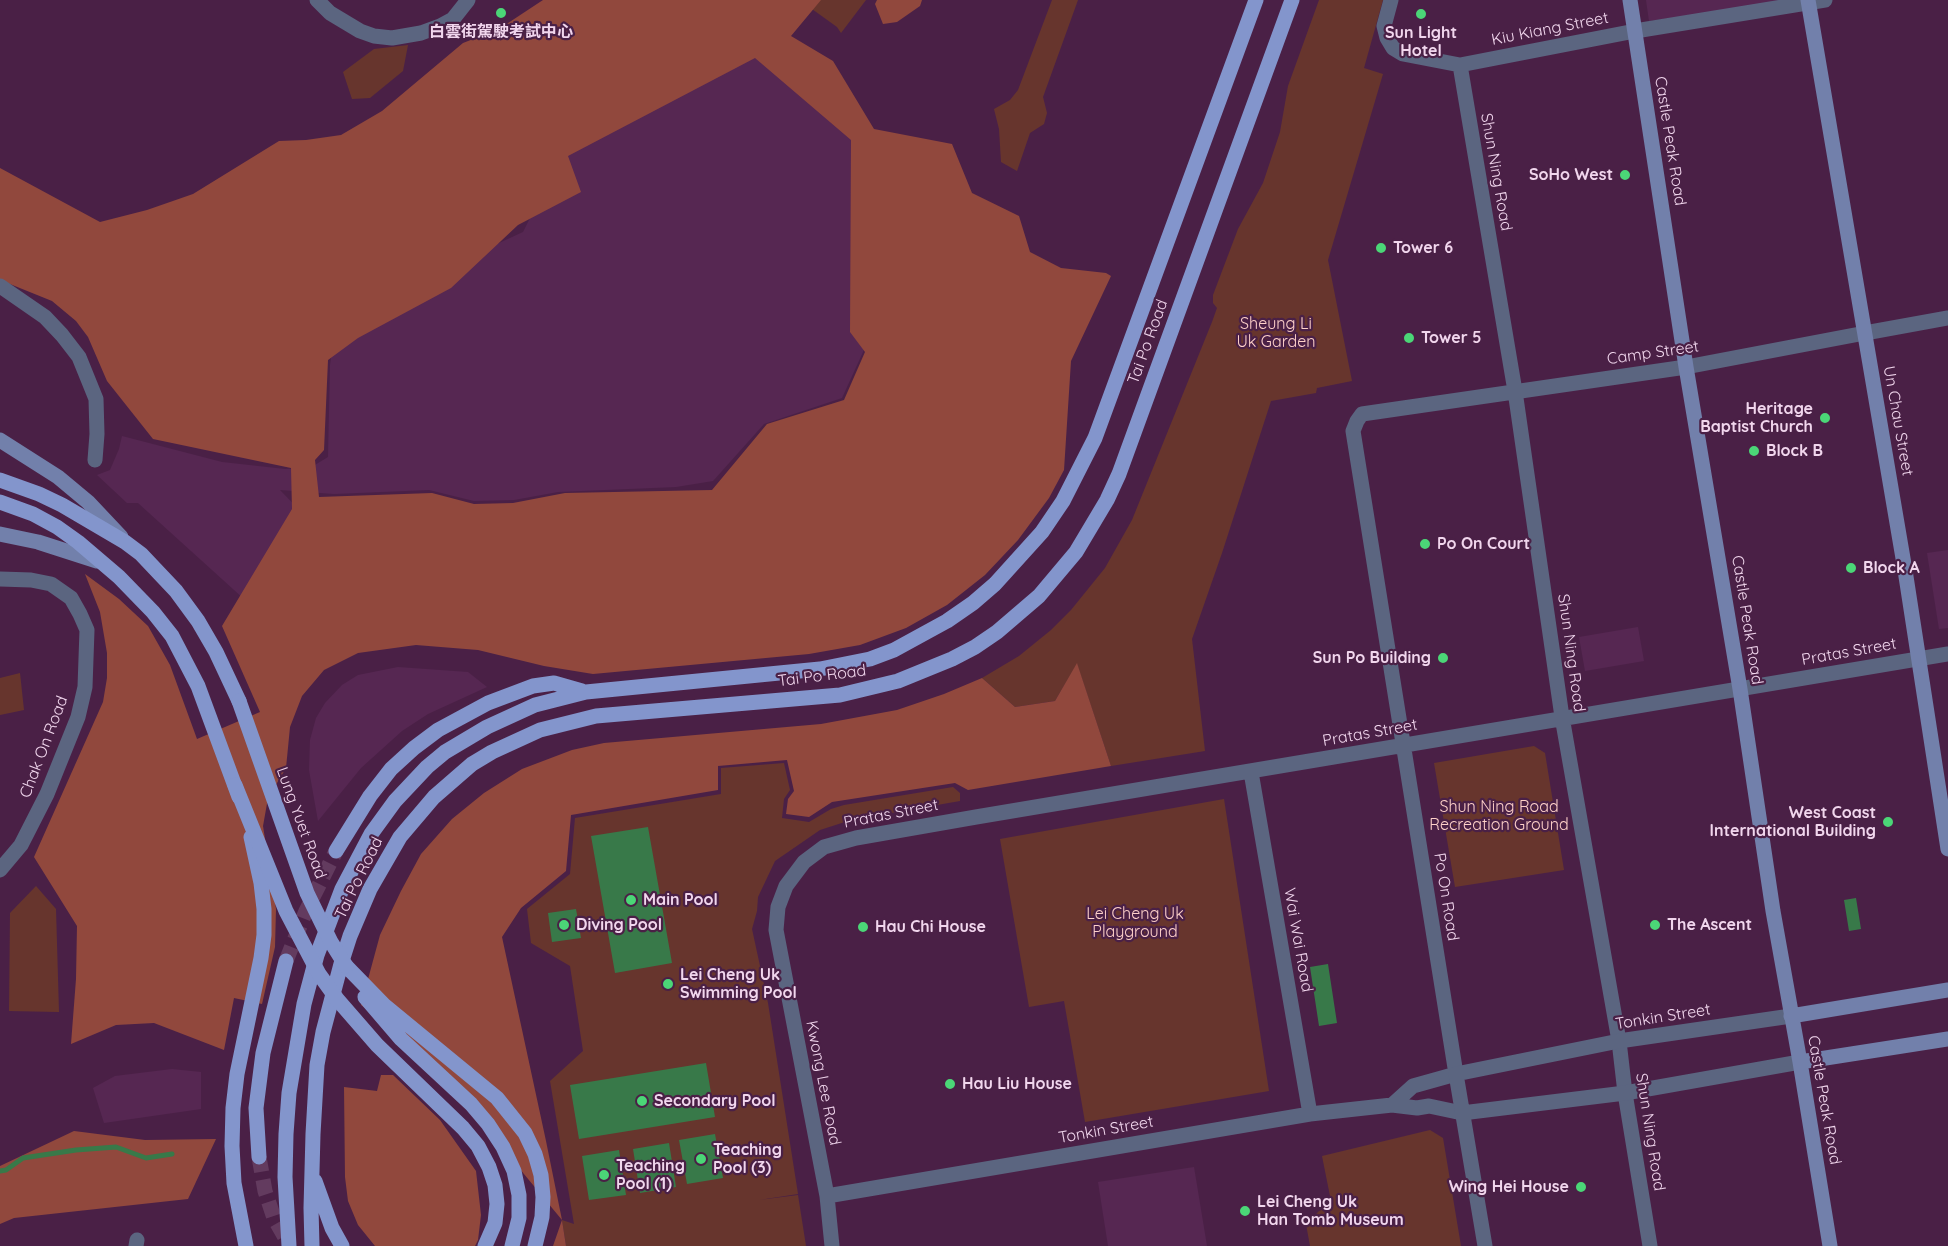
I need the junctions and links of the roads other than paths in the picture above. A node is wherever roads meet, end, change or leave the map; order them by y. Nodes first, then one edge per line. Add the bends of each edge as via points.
1 (317, 0) edge
2 (468, 0) edge
3 (1256, 0) edge
4 (1292, 0) edge
5 (1391, 0) edge
6 (1630, 0) edge
7 (1825, 0) edge
8 (1808, 1) edge
9 (1635, 31) junction
10 (1460, 65) junction
11 (0, 286) edge
12 (1948, 318) edge
13 (1865, 333) junction
14 (1686, 367) junction
15 (1515, 391) junction
16 (1362, 414) joint
17 (0, 440) edge
18 (95, 460) dead end
19 (0, 480) edge
20 (0, 502) edge
21 (0, 534) edge
22 (125, 542) junction
23 (97, 561) junction
24 (0, 579) edge
25 (1948, 654) edge
26 (1920, 658) junction
27 (1740, 689) junction
28 (586, 692) junction
29 (1562, 717) junction
30 (1403, 745) junction
31 (1251, 772) junction
32 (235, 785) junction
33 (1948, 849) edge
34 (336, 851) tunnel mouth
35 (804, 862) joint
36 (0, 870) edge
37 (286, 962) tunnel mouth
38 (346, 966) junction
39 (1948, 990) edge
40 (1791, 1016) junction
41 (1948, 1039) edge
42 (1619, 1041) junction
43 (1800, 1062) junction
44 (1456, 1074) junction
45 (1624, 1093) junction
46 (1392, 1105) junction
47 (1462, 1113) junction
48 (1310, 1114) junction
49 (259, 1157) tunnel mouth
50 (312, 1172) junction
51 (827, 1196) junction
52 (246, 1246) edge
53 (289, 1246) edge
54 (312, 1246) edge
55 (342, 1246) edge
56 (485, 1246) edge
57 (512, 1246) edge
58 (535, 1246) edge
59 (832, 1246) edge
60 (1485, 1246) edge
61 (1650, 1246) edge
62 (1830, 1246) edge

1 - 2 street via 360,31 392,38 440,26 453,19
3 - 28 main road, Tai Po Road via 1095,438 1063,501 1020,559 973,603 947,621 870,659 820,669
4 - 50 main road, Tai Po Road via 1129,449 1093,526 1059,574 990,637 952,659 898,681 840,695 622,713 569,722 540,730 492,752 459,775 400,837 370,889 350,936 317,1065
5 - 10 street via 1384,26 1393,48 1403,54
6 - 9 main road, Castle Peak Road
7 - 8 street, Kiu Kiang Street
8 - 9 street, Kiu Kiang Street
8 - 13 main road, Un Chau Street
9 - 10 street, Kiu Kiang Street
9 - 14 main road, Castle Peak Road
10 - 15 street, Shun Ning Road
11 - 18 street via 45,317 79,357 96,399
12 - 13 street, Camp Street
13 - 14 street, Camp Street
13 - 26 main road, Un Chau Street
14 - 15 street, Camp Street
14 - 27 main road, Castle Peak Road
15 - 16 street, Camp Street
15 - 29 street, Shun Ning Road
16 - 30 street, Po On Road via 1353,431
17 - 22 main road, Lung Yuet Road via 58,477
19 - 22 main road, Lung Yuet Road via 54,501
20 - 23 main road via 57,527
21 - 23 main road
22 - 38 main road, Lung Yuet Road, bridge via 159,572 193,614 216,652 239,701 307,893
23 - 32 main road via 133,590 172,636 194,678
24 - 36 street, Chak On Road via 51,584 71,598 87,630 85,687 78,717 47,794 21,845
25 - 26 street, Pratas Street
26 - 27 street, Pratas Street
26 - 33 main road, Un Chau Street
27 - 29 street, Pratas Street
27 - 40 main road, Castle Peak Road
28 - 34 main road via 554,683 533,686 438,730 391,769
28 - 53 main road, Tai Po Road via 511,715 446,752 394,801 357,858 317,955 295,1052 285,1156
29 - 30 street, Pratas Street
29 - 42 street, Shun Ning Road
30 - 31 street, Pratas Street
30 - 44 street, Po On Road
31 - 35 street, Pratas Street via 856,838 824,847
31 - 48 street, Wai Wai Road
32 - 52 main road, bridge via 255,850 264,909 261,958 233,1108 234,1183
32 - 56 main road, bridge via 286,911 319,974 377,1045 463,1128 489,1167 497,1204 495,1223
35 - 51 street, Kwong Lee Road via 786,886 778,907 776,930
37 - 49 main road via 263,1053 256,1108
38 - 57 main road via 379,1016 471,1104 503,1147 519,1195 519,1218
38 - 58 main road, Lung Yuet Road via 384,1005 496,1098 525,1133 541,1175 543,1197
39 - 40 main road, Tonkin Street
40 - 42 street, Tonkin Street
40 - 43 main road, Castle Peak Road
41 - 43 main road, Tonkin Street
42 - 44 street, Tonkin Street
42 - 45 street, Shun Ning Road
43 - 45 street, Tonkin Street
43 - 62 main road, Castle Peak Road
44 - 46 street, Tonkin Street via 1413,1086
44 - 47 street, Po On Road
45 - 47 street, Tonkin Street
45 - 61 street, Shun Ning Road
46 - 47 street, Tonkin Street via 1430,1106
46 - 48 street, Tonkin Street
47 - 60 street, Po On Road
48 - 51 street, Tonkin Street
50 - 54 main road, Tai Po Road
50 - 55 main road
51 - 59 street, Kwong Lee Road

